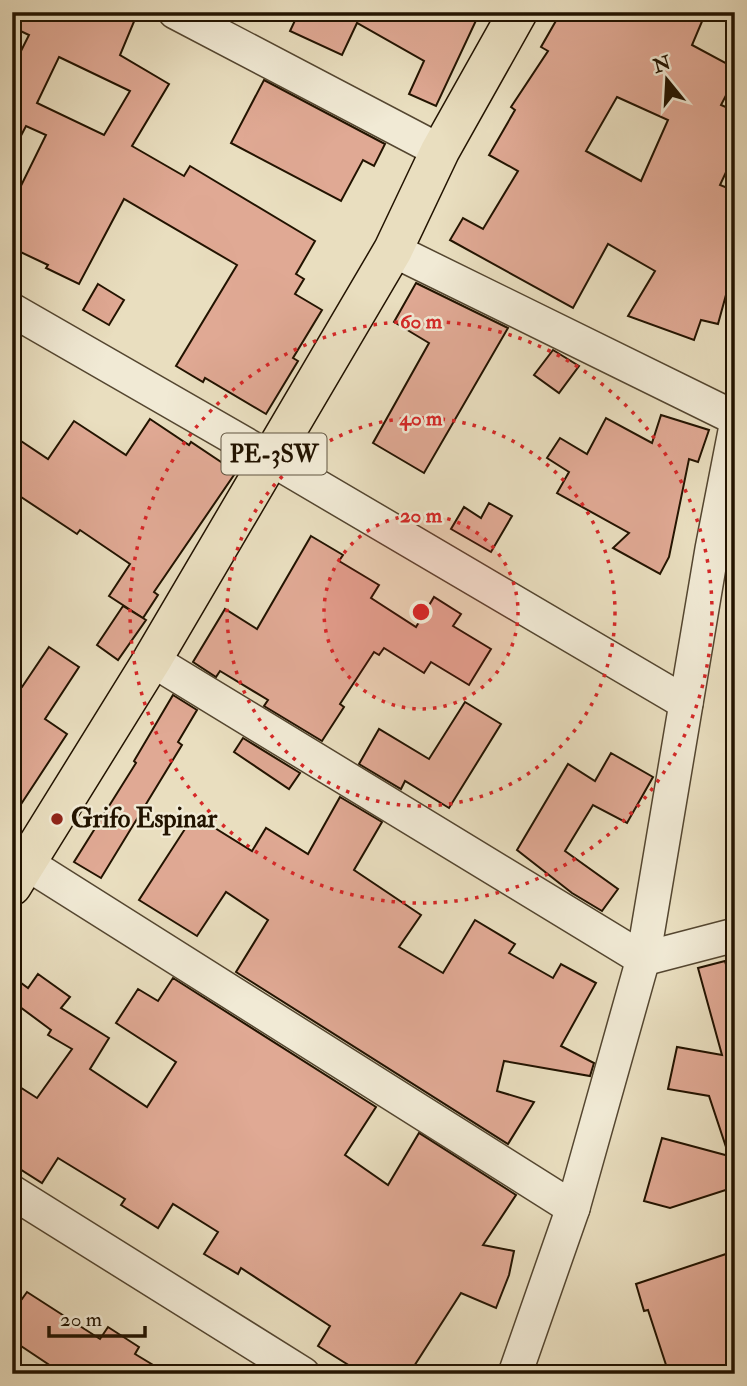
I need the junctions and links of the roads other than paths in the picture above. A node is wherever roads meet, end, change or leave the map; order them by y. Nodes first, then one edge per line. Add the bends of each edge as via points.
1 (175, 12) edge
2 (518, 12) edge
3 (440, 151) junction
4 (393, 250) junction
5 (12, 310) edge
6 (735, 418) edge
7 (735, 431) edge
8 (271, 459) junction
9 (723, 546) edge
10 (152, 660) junction
11 (686, 703) junction
12 (17, 868) edge
13 (735, 935) edge
14 (643, 959) junction
15 (12, 1192) edge
16 (573, 1208) junction
17 (303, 1374) edge
18 (515, 1374) edge

1 - 3 street
2 - 3 main road, PE-3SW
3 - 4 main road, PE-3SW
4 - 6 street
4 - 8 main road, PE-3SW
5 - 8 street
7 - 9 street
8 - 10 main road, PE-3SW
8 - 11 street
9 - 11 street
10 - 12 main road, PE-3SW
10 - 14 street
11 - 14 street
12 - 16 street
13 - 14 street
14 - 16 street
15 - 17 street
16 - 18 street

